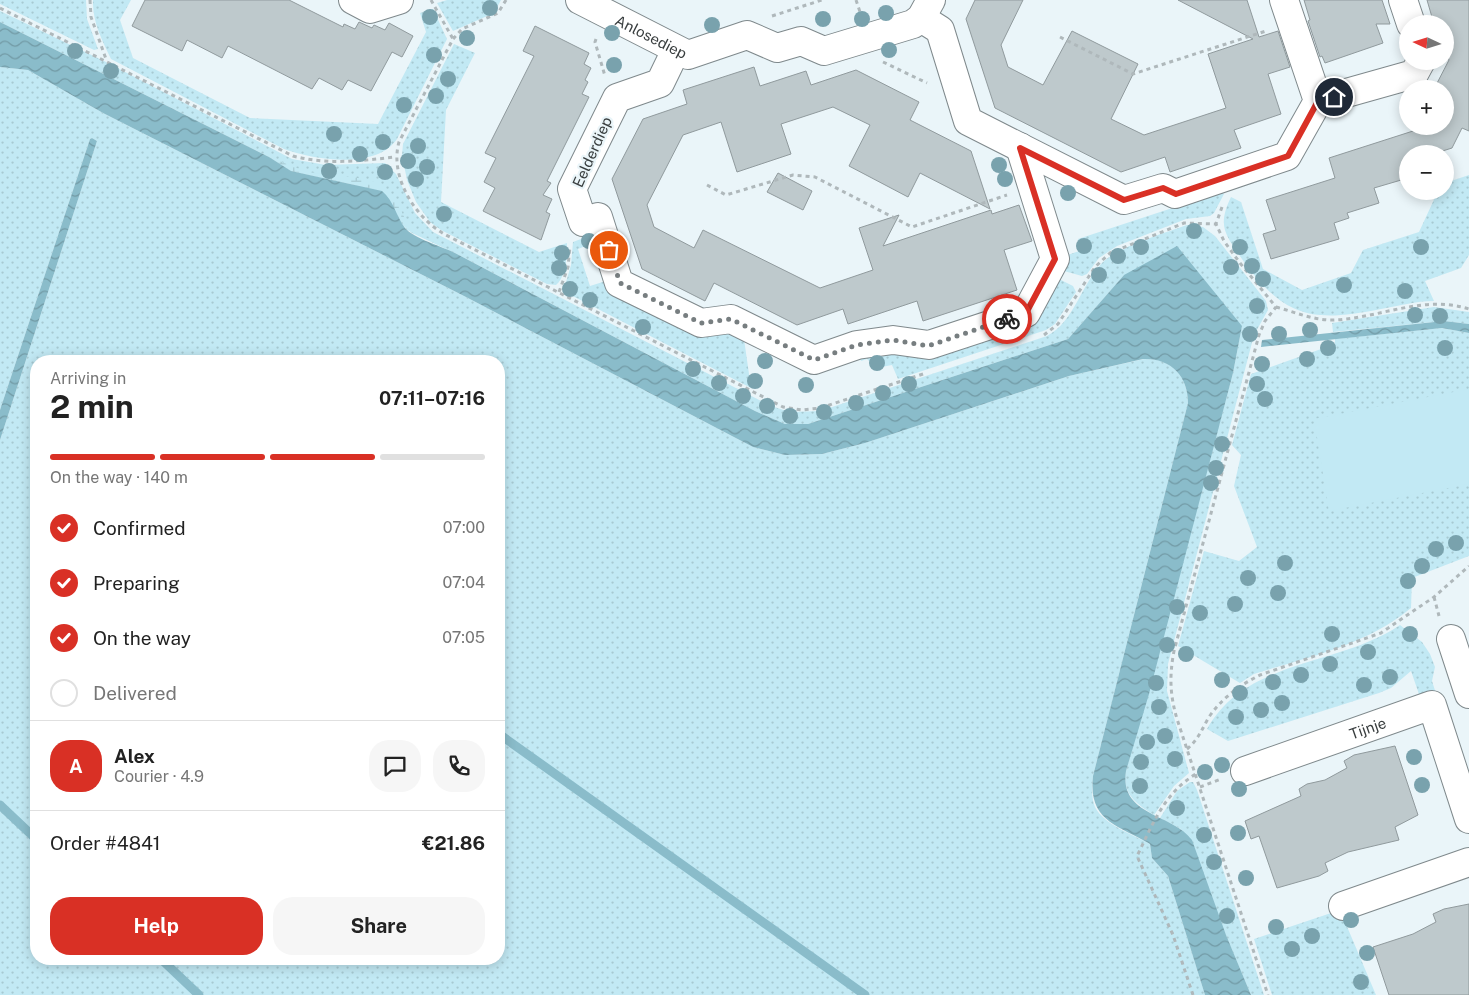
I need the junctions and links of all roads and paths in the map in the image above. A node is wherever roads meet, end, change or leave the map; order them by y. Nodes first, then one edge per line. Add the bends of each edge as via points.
1 (90, 0) edge
2 (353, 0) edge
3 (399, 0) edge
4 (431, 0) edge
5 (506, 0) edge
6 (580, 0) edge
7 (1403, 0) edge
8 (0, 8) edge
9 (926, 9) edge
10 (1288, 11) edge
11 (607, 14) junction
12 (1408, 15) edge
13 (1060, 37) dead end
14 (453, 40) junction
15 (860, 41) junction
16 (676, 50) junction
17 (106, 60) junction
18 (1416, 70) edge
19 (930, 92) dead end
20 (616, 98) junction
21 (1318, 101) junction
22 (1020, 148) junction
23 (395, 157) junction
24 (707, 185) dead end
25 (1031, 187) junction
26 (583, 222) junction
27 (558, 292) junction
28 (1276, 307) junction
29 (1469, 309) edge
30 (1038, 337) dead end
31 (934, 371) dead end
32 (1469, 566) edge
33 (1451, 639) dead end
34 (1469, 694) edge
35 (1187, 749) junction
36 (1460, 760) edge
37 (1245, 771) dead end
38 (1196, 774) junction
39 (1469, 819) edge
40 (1469, 862) edge
41 (1343, 906) dead end
42 (1193, 995) edge
43 (1268, 995) edge

1 - 17 path via 91,17
2 - 3 street via 370,8
4 - 14 path
5 - 14 path via 498,13 462,29
6 - 11 street, Anlosediep
7 - 12 street
8 - 17 path
9 - 15 street, Anlosediep via 910,25
9 - 22 street, Anlosediep via 940,30 968,121
10 - 13 path via 1133,74
10 - 21 street
11 - 16 street, Anlosediep
11 - 20 path via 595,42 604,74
14 - 23 path via 399,142
15 - 16 street, Anlosediep via 824,51 801,41 778,48 747,35 688,55
15 - 19 path via 863,52 927,83
16 - 20 street, Eelderdiep via 660,83
17 - 23 path via 293,156 322,162
18 - 21 street via 1414,74
20 - 26 street, Eelderdiep via 572,190
21 - 22 street, Anlosediep via 1288,156 1176,194 1163,188 1124,200
22 - 25 street
23 - 27 path via 409,197 426,222
24 - 25 path via 726,195 794,175 815,177 912,227
25 - 26 street via 1055,259 1026,313 928,346 893,340 866,344 814,360 731,319 701,323 620,283 598,217
26 - 27 path via 570,242 568,266
27 - 31 path via 792,410 820,408
28 - 29 path via 1304,316 1333,320 1435,305
28 - 30 path via 1240,263 1216,224 1184,223 1120,248 1102,259 1054,329
28 - 35 path via 1259,335 1174,651 1170,695
32 - 35 path via 1434,597 1381,634 1260,675 1243,684 1220,704 1197,741
33 - 34 street
35 - 38 path
36 - 37 street, Tijnje via 1432,705
36 - 39 street, Tijnje
38 - 42 path via 1176,788 1159,811 1139,852 1138,861 1159,902
38 - 43 path
40 - 41 street

